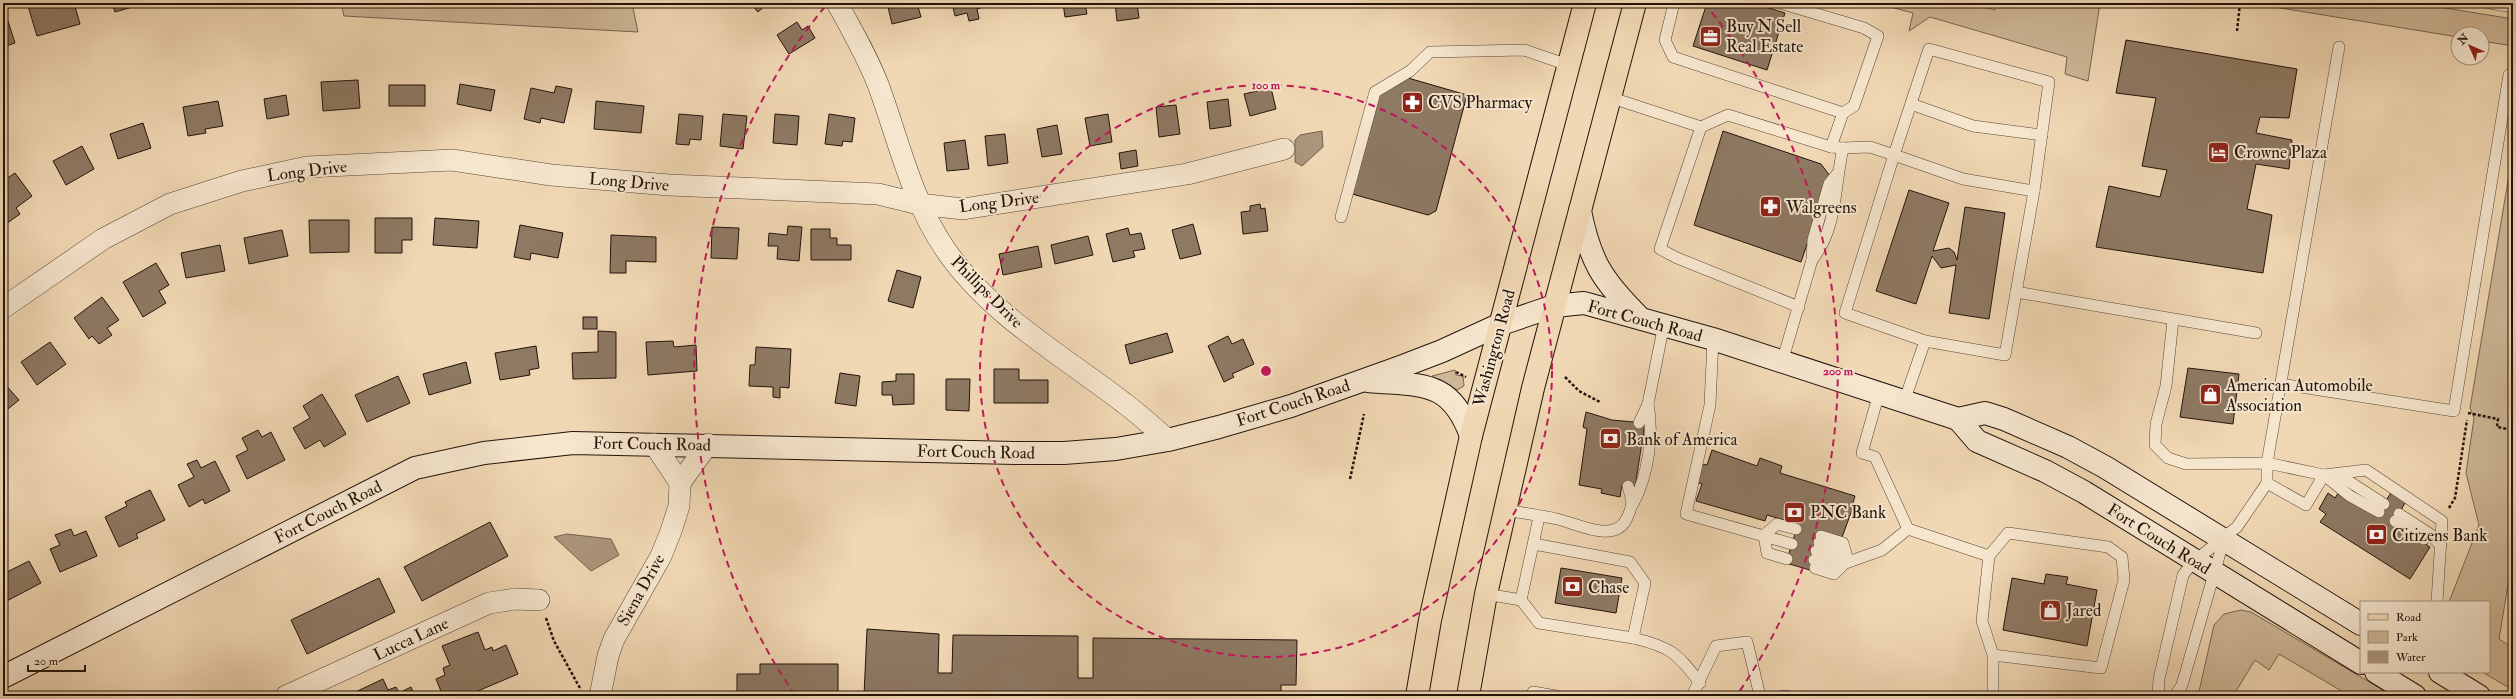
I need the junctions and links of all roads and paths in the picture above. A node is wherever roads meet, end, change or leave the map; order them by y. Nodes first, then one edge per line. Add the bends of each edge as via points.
1 (837, 3) edge
2 (1585, 3) edge
3 (1635, 3) edge
4 (1674, 3) edge
5 (1780, 3) edge
6 (2240, 3) edge
7 (2489, 3) edge
8 (2513, 7) edge
9 (2237, 31) dead end
10 (2339, 47) dead end
11 (1568, 65) junction
12 (2509, 75) dead end
13 (1609, 97) junction
14 (1910, 104) junction
15 (1843, 113) junction
16 (1702, 127) junction
17 (2042, 136) junction
18 (1831, 146) junction
19 (1843, 148) junction
20 (1284, 149) dead end
21 (1894, 155) junction
22 (2034, 191) junction
23 (919, 204) junction
24 (1580, 211) junction
25 (1341, 217) dead end
26 (2016, 292) junction
27 (1554, 306) junction
28 (1799, 307) junction
29 (3, 308) edge
30 (1638, 316) junction
31 (2173, 320) junction
32 (1501, 324) junction
33 (1664, 324) junction
34 (2256, 333) dead end
35 (1713, 339) junction
36 (1925, 341) junction
37 (1782, 362) junction
38 (1564, 377) dead end
39 (1363, 380) junction
40 (2282, 384) junction
41 (1879, 393) junction
42 (1600, 402) dead end
43 (1904, 402) junction
44 (1648, 404) junction
45 (2454, 411) junction
46 (2468, 413) junction
47 (1364, 414) dead end
48 (1958, 419) junction
49 (1639, 423) dead end
50 (2513, 430) edge
51 (1471, 436) junction
52 (2513, 437) edge
53 (1168, 440) junction
54 (654, 444) junction
55 (708, 444) junction
56 (2267, 463) junction
57 (2324, 475) junction
58 (2339, 475) junction
59 (1350, 479) dead end
60 (680, 483) junction
61 (2267, 483) junction
62 (1628, 486) dead end
63 (1633, 504) junction
64 (1505, 510) junction
65 (1539, 517) junction
66 (2397, 517) dead end
67 (2442, 521) junction
68 (1908, 529) junction
69 (1764, 535) junction
70 (2224, 539) junction
71 (1534, 544) junction
72 (2441, 546) junction
73 (1816, 551) junction
74 (1989, 556) junction
75 (1848, 561) junction
76 (2193, 562) junction
77 (2213, 573) junction
78 (1486, 594) junction
79 (539, 600) joint
80 (1521, 600) junction
81 (2437, 601) edge
82 (2360, 623) edge
83 (1633, 638) junction
84 (1993, 655) junction
85 (2360, 662) edge
86 (2378, 673) edge
87 (2442, 673) edge
88 (3, 677) edge
89 (1700, 683) junction
90 (1532, 695) edge
91 (286, 696) edge
92 (581, 696) edge
93 (600, 696) edge
94 (1417, 696) edge
95 (1468, 696) edge
96 (1556, 696) edge
97 (1692, 696) edge
98 (1760, 696) edge
99 (1993, 696) edge
100 (2158, 696) edge
101 (2175, 696) edge
102 (2415, 696) edge
103 (2479, 696) edge

1 - 23 street, Phillips Drive via 878,85
2 - 11 main road, Washington Road
3 - 13 main road
4 - 15 lane via 1665,40 1673,58
5 - 15 lane via 1864,28 1878,36 1854,106
6 - 9 path
7 - 8 lane
10 - 40 lane
11 - 25 lane via 1524,50 1430,52 1410,71 1375,92
11 - 32 main road, Washington Road
12 - 45 lane
13 - 16 lane
13 - 24 main road
14 - 17 lane via 1973,126
14 - 17 lane via 1929,49 2049,82
14 - 21 lane
15 - 18 lane
16 - 18 lane via 1728,114
16 - 28 lane via 1660,249
17 - 22 lane
18 - 19 lane
19 - 21 lane via 1870,147
19 - 28 lane via 1837,174 1830,184 1813,240 1812,260
20 - 23 street, Long Drive via 1187,174 963,209
21 - 22 lane via 1963,179
21 - 36 lane via 1845,313
22 - 26 lane
23 - 29 street, Long Drive via 878,194 669,185 551,175 452,160 307,168 242,181 170,204 103,239
23 - 53 street, Phillips Drive via 945,249 972,282 1000,309 1124,403
24 - 27 main road
24 - 30 street via 1590,252 1598,270 1610,287
26 - 31 lane
26 - 36 lane via 2005,355
27 - 30 street, Fort Couch Road via 1584,303
27 - 32 street, Fort Couch Road
27 - 64 main road
28 - 37 lane
30 - 33 street, Fort Couch Road
31 - 34 lane
31 - 56 lane via 2166,386 2156,424 2155,445 2168,458 2186,464
32 - 39 street, Fort Couch Road via 1442,351
32 - 51 main road, Washington Road
33 - 35 street, Fort Couch Road
33 - 44 lane
35 - 37 street, Fort Couch Road
35 - 69 lane via 1710,405 1686,514
36 - 43 lane
37 - 41 street, Fort Couch Road
38 - 42 path via 1579,391
39 - 51 street via 1429,387 1446,395 1457,405
39 - 53 street, Fort Couch Road via 1291,406
40 - 45 lane
40 - 56 lane
41 - 43 street, Fort Couch Road
41 - 68 lane via 1862,453 1875,457
43 - 48 street, Fort Couch Road
44 - 49 lane
44 - 63 lane via 1652,425 1641,489
45 - 46 path
46 - 50 path via 2498,419 2497,427
46 - 67 path via 2455,498
47 - 59 path
48 - 70 street, Fort Couch Road via 1985,413 2036,432 2105,467
48 - 76 street, Fort Couch Road via 1976,441 2084,492
50 - 52 path
51 - 94 main road, Washington Road via 1433,606
53 - 55 street, Fort Couch Road via 1116,449 1064,453
54 - 55 street, Fort Couch Road
54 - 60 street
54 - 88 street, Fort Couch Road via 573,443 484,453 414,468
55 - 60 street
56 - 57 lane
56 - 61 lane
57 - 58 lane
57 - 58 lane via 2350,496 2382,508
57 - 61 lane via 2306,504
58 - 67 lane via 2366,470
60 - 93 street, Siena Drive via 678,506 671,531 661,556 614,639
61 - 70 lane via 2237,527
62 - 63 lane
63 - 65 lane via 1625,522 1612,530 1590,529 1557,519
64 - 65 lane
64 - 78 main road
65 - 71 lane
66 - 72 lane
67 - 72 lane
68 - 74 lane
68 - 75 lane via 1882,550
69 - 69 lane via 1769,547 1792,544 1775,530
70 - 76 lane
70 - 77 lane
70 - 82 street, Fort Couch Road
71 - 80 lane
71 - 83 lane via 1630,562 1645,583
72 - 81 lane
73 - 75 lane
73 - 75 lane via 1843,543
73 - 75 lane via 1834,574
74 - 84 lane via 1982,621
74 - 84 lane via 2008,533 2108,547 2122,557 2124,580 2101,668
76 - 77 street, Fort Couch Road
76 - 100 lane via 2183,575 2178,594 2159,679
77 - 85 street, Fort Couch Road
77 - 101 lane via 2182,685
78 - 80 lane
78 - 95 main road
79 - 91 street, Lucca Lane via 515,599 483,606
79 - 92 path via 554,641 576,679
80 - 83 lane via 1539,623
83 - 89 lane via 1661,645 1681,657
84 - 99 lane
86 - 102 street
87 - 103 street
89 - 97 lane
89 - 98 lane via 1716,646 1747,642
90 - 96 lane

